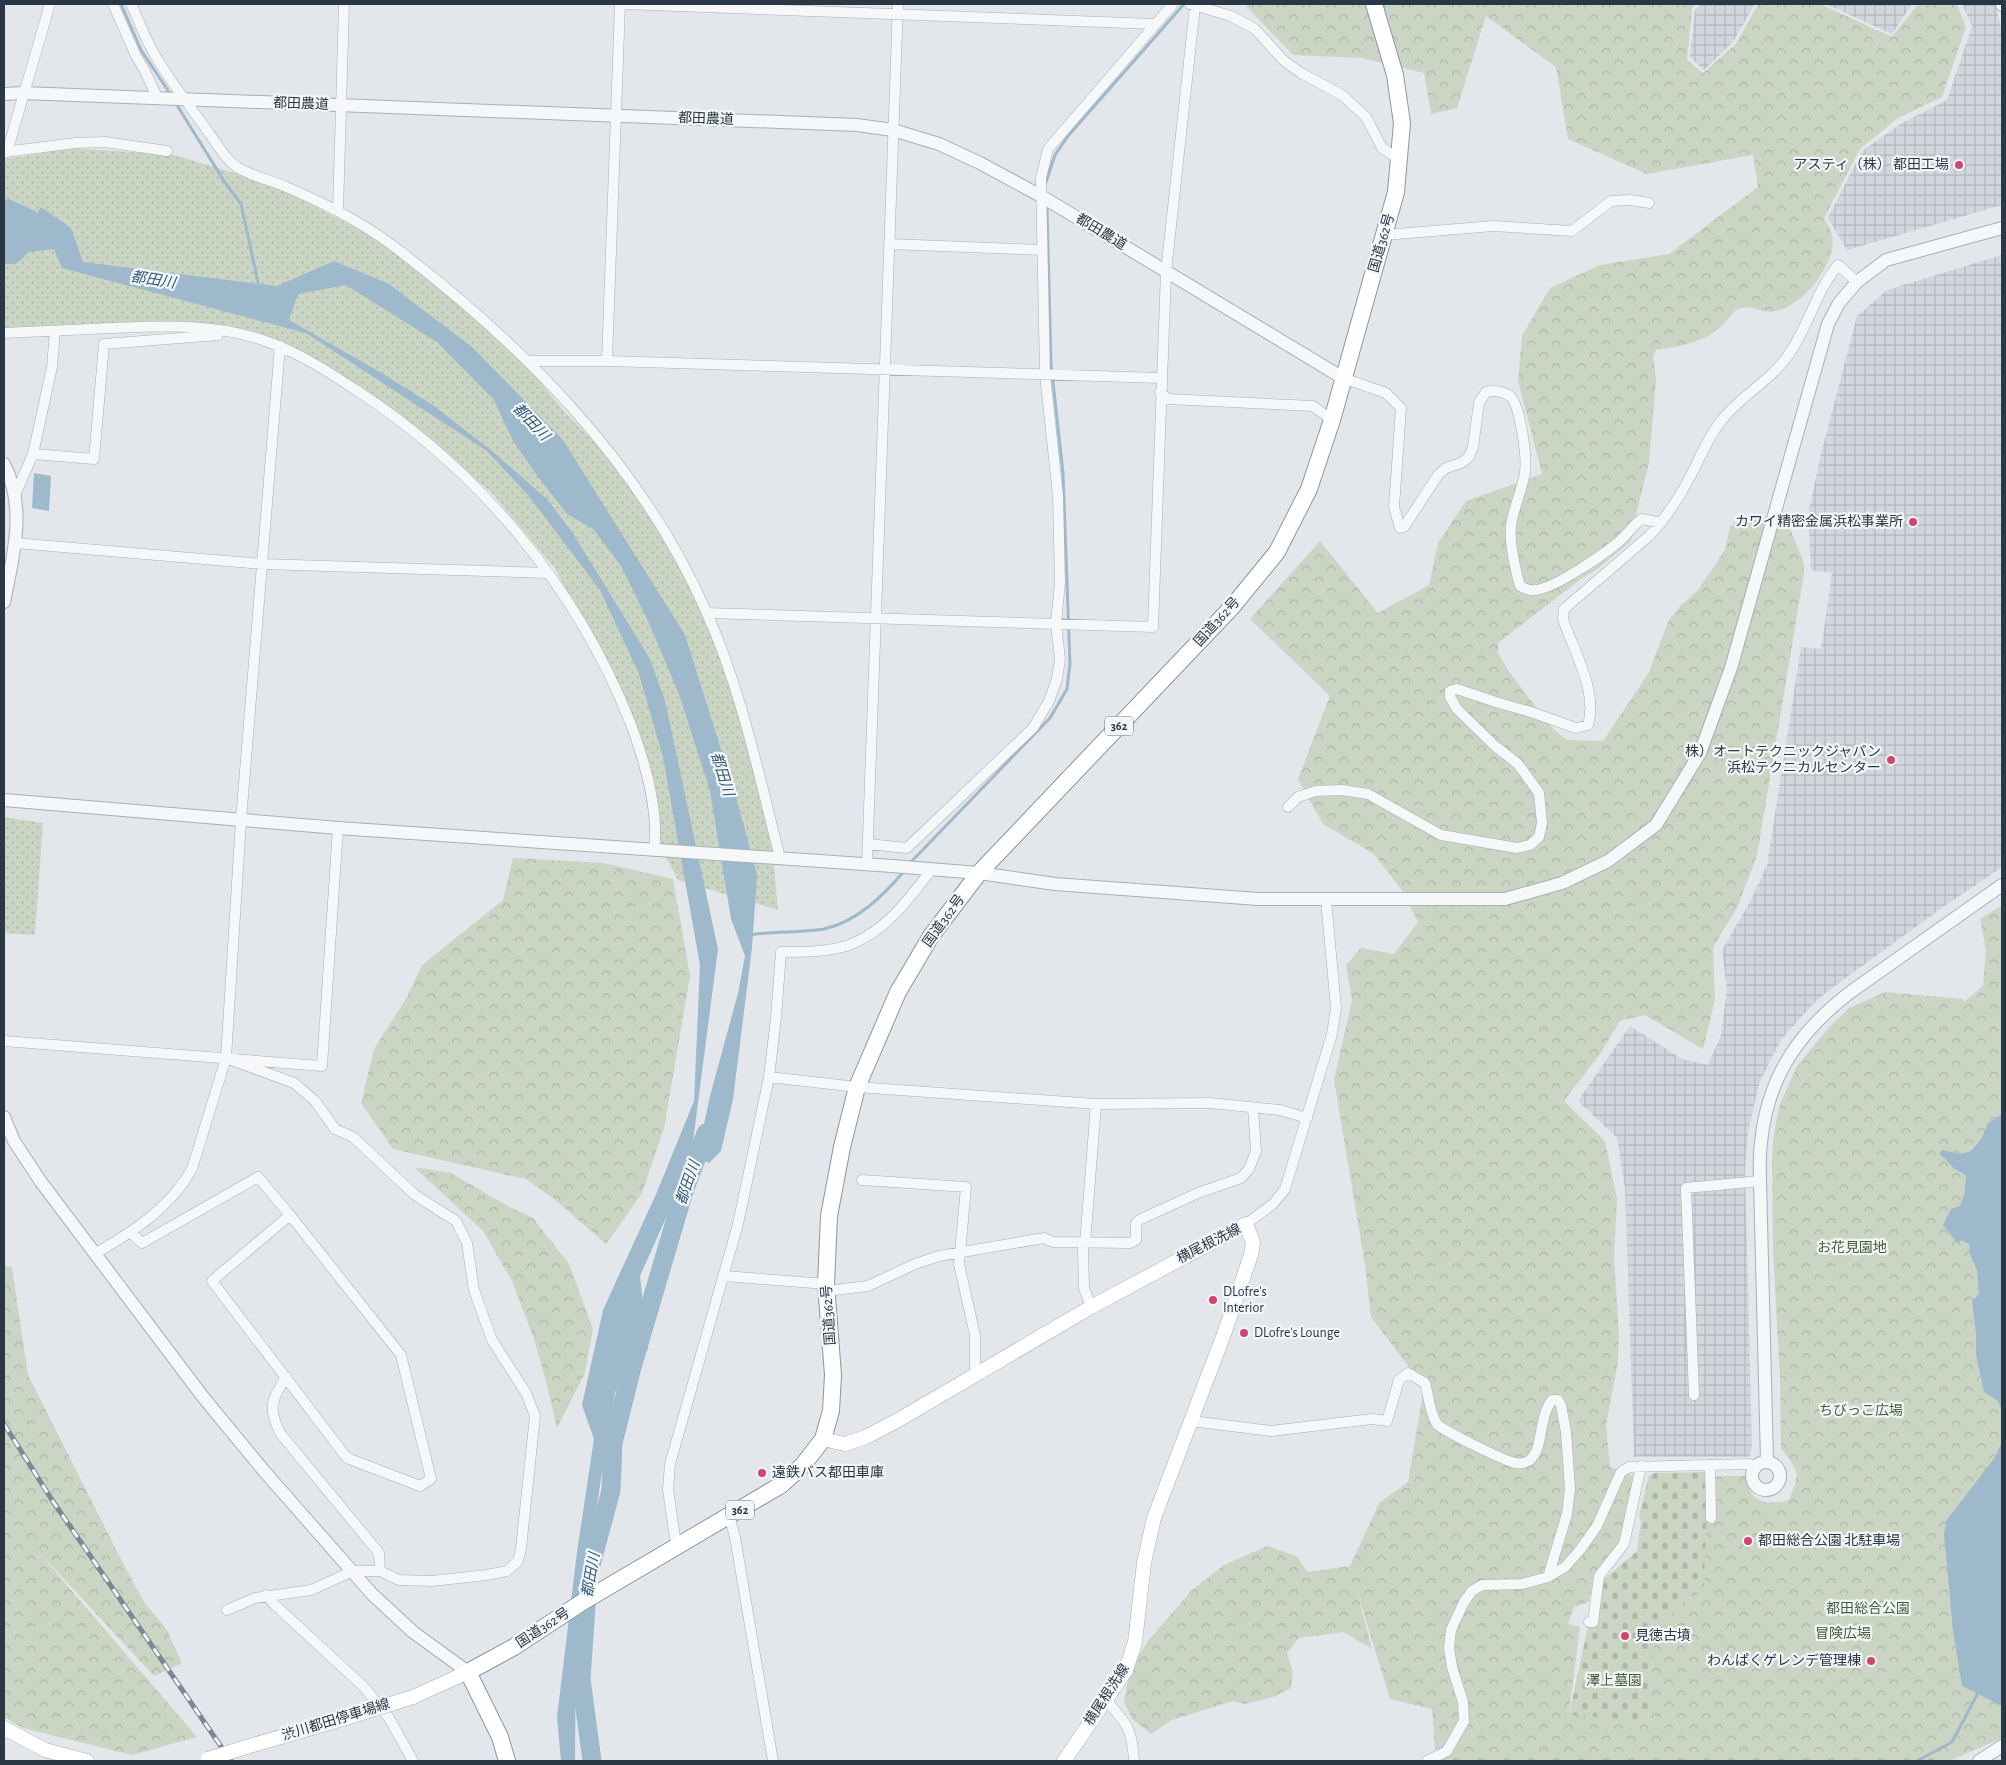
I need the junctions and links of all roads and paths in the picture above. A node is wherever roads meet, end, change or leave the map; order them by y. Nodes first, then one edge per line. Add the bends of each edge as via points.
1 (50, 4) edge
2 (112, 4) edge
3 (131, 4) edge
4 (344, 4) edge
5 (622, 4) edge
6 (898, 4) edge
7 (1173, 4) edge
8 (1192, 4) edge
9 (1374, 4) edge
10 (898, 16) junction
11 (1155, 24) junction
12 (23, 93) junction
13 (4, 94) edge
14 (161, 99) junction
15 (185, 100) junction
16 (340, 106) junction
17 (616, 115) junction
18 (894, 130) junction
19 (167, 151) dead end
20 (5, 152) edge
21 (1399, 159) junction
22 (1041, 196) junction
23 (1648, 203) dead end
24 (338, 211) junction
25 (2002, 228) edge
26 (1385, 235) junction
27 (890, 244) junction
28 (1042, 250) junction
29 (1166, 272) junction
30 (1857, 282) junction
31 (55, 331) junction
32 (4, 333) edge
33 (238, 333) junction
34 (280, 346) junction
35 (529, 361) junction
36 (606, 361) junction
37 (885, 368) junction
38 (1046, 374) junction
39 (1161, 378) junction
40 (1343, 378) junction
41 (1160, 392) junction
42 (1332, 420) junction
43 (33, 454) junction
44 (4, 464) edge
45 (15, 495) junction
46 (1661, 523) junction
47 (15, 543) junction
48 (262, 564) junction
49 (549, 573) junction
50 (4, 602) edge
51 (707, 613) junction
52 (876, 618) junction
53 (1057, 624) junction
54 (4, 800) edge
55 (1288, 807) dead end
56 (241, 820) junction
57 (338, 828) junction
58 (868, 844) junction
59 (654, 850) junction
60 (776, 858) junction
61 (867, 864) junction
62 (925, 870) junction
63 (979, 873) junction
64 (2002, 885) edge
65 (1326, 900) junction
66 (4, 1041) edge
67 (226, 1058) junction
68 (769, 1077) junction
69 (857, 1087) junction
70 (1096, 1104) junction
71 (1253, 1108) junction
72 (4, 1117) edge
73 (1307, 1118) junction
74 (862, 1180) dead end
75 (1760, 1181) junction
76 (290, 1215) junction
77 (1246, 1224) junction
78 (131, 1233) junction
79 (1085, 1244) junction
80 (960, 1251) junction
81 (96, 1253) junction
82 (724, 1276) junction
83 (826, 1288) junction
84 (1091, 1307) junction
85 (975, 1375) junction
86 (286, 1377) junction
87 (1694, 1395) dead end
88 (1191, 1421) junction
89 (823, 1439) junction
90 (1762, 1464) joint
91 (1710, 1465) junction
92 (1641, 1466) junction
93 (729, 1516) junction
94 (1711, 1518) dead end
95 (676, 1545) junction
96 (353, 1571) junction
97 (380, 1571) junction
98 (1548, 1576) junction
99 (266, 1595) junction
100 (227, 1610) dead end
101 (1589, 1622) dead end
102 (468, 1672) junction
103 (1106, 1700) junction
104 (4, 1728) edge
105 (2002, 1746) edge
106 (204, 1760) edge
107 (87, 1761) edge
108 (413, 1761) edge
109 (507, 1761) edge
110 (773, 1761) edge
111 (1064, 1761) edge
112 (1134, 1761) edge
113 (1427, 1761) edge
114 (1979, 1761) edge

1 - 12 street
2 - 14 street via 136,56
3 - 15 street via 153,51
4 - 16 street
5 - 10 street
5 - 17 street
6 - 10 street
7 - 11 street
8 - 21 street via 1231,16 1255,29 1284,61 1301,74 1342,95 1366,117 1382,148
8 - 29 street
9 - 21 highway, 国道362号 / 362 via 1395,76 1402,123
10 - 11 street
10 - 18 street
11 - 22 street via 1048,149 1041,178
12 - 13 street, 都田農道
12 - 14 street, 都田農道
12 - 20 street
14 - 15 street, 都田農道
15 - 16 street, 都田農道
15 - 24 street via 235,167
16 - 17 street, 都田農道
16 - 24 street
17 - 18 street, 都田農道 via 858,125
17 - 36 street
18 - 22 street, 都田農道 via 939,144
18 - 27 street
19 - 20 street via 105,142
21 - 26 highway, 国道362号 / 362 via 1396,192
22 - 28 street
22 - 29 street, 都田農道
23 - 26 street via 1611,201 1572,231 1493,226
24 - 35 street via 385,239 416,263
25 - 30 street via 1886,260
26 - 40 highway, 国道362号 / 362
27 - 28 street
27 - 37 street
28 - 38 street
29 - 39 street
29 - 40 street, 都田農道
30 - 46 street via 1838,265 1828,277 1791,352 1771,377 1721,420
30 - 65 street via 1839,303 1828,324 1732,668 1700,754 1656,825 1608,861 1562,883 1505,899
31 - 32 street
31 - 33 street via 170,326
31 - 43 street via 52,367
33 - 34 street
33 - 43 street via 104,344 94,459
34 - 48 street
34 - 49 street via 364,396 438,453 510,524
35 - 36 street
35 - 51 street via 596,435 645,499 679,552
36 - 37 street
37 - 38 street
37 - 52 street
38 - 39 street
38 - 53 street via 1058,496 1060,582
39 - 41 street
40 - 42 highway, 国道362号 / 362
40 - 46 street via 1386,393 1400,408 1394,507 1400,528 1404,527 1438,475 1469,457 1479,403 1486,392 1494,390 1513,400 1526,458 1522,489 1511,526 1517,575 1520,586 1524,588 1535,590 1566,577 1608,550 1642,519
41 - 42 street via 1168,398 1313,406
41 - 53 street via 1153,627
42 - 63 highway, 国道362号 / 362 via 1309,489 1277,552 1232,607
43 - 45 street
44 - 45 street
45 - 47 street
46 - 55 street via 1564,609 1563,620 1588,685 1592,714 1588,725 1576,728 1457,689 1450,691 1450,698 1457,709 1518,764 1539,793 1542,823 1538,836 1530,845 1517,848 1441,835 1368,794 1351,791 1316,791 1298,797
47 - 48 street
47 - 50 street
48 - 49 street
48 - 56 street
49 - 59 street via 589,636 634,733 653,810
51 - 52 street
51 - 60 street via 735,690
52 - 53 street
52 - 58 street
53 - 58 street via 1060,659 1057,679 1033,728 907,848
54 - 56 street
56 - 57 street
56 - 67 street
57 - 59 street
57 - 67 street via 322,1066
58 - 61 street
59 - 60 street
60 - 61 street
61 - 62 street
62 - 63 street
62 - 68 street via 909,899 880,928 850,945 814,952 781,952
63 - 65 street via 1055,884 1258,899
63 - 69 highway, 国道362号 / 362 via 931,936 898,992
64 - 75 street via 1852,991 1805,1032 1785,1063 1771,1096 1761,1143
65 - 73 street via 1336,1008 1332,1034
66 - 67 street
67 - 78 street via 189,1174 168,1201
67 - 97 street via 294,1084 316,1101 335,1129 354,1137 415,1195 456,1221 466,1243 474,1290 492,1340 526,1393 535,1416 518,1561 507,1571 432,1582 399,1580
68 - 69 street
68 - 82 street
69 - 70 street
69 - 83 highway, 国道362号 / 362 via 829,1216
70 - 71 street via 1210,1104
70 - 79 street
71 - 73 street via 1280,1110
71 - 79 street via 1256,1151 1249,1169 1241,1178 1198,1193 1139,1220 1136,1240 1130,1243
72 - 81 street via 27,1162
73 - 77 street via 1285,1189 1273,1204
74 - 80 street via 966,1187
75 - 87 street via 1686,1188
75 - 90 street
76 - 78 street via 258,1177 142,1243
76 - 86 street via 212,1281
76 - 86 street via 401,1355 431,1479 420,1486 347,1458
77 - 84 main road, 横尾根洗線
77 - 88 main road, 横尾根洗線 via 1253,1244 1252,1255
78 - 81 street
79 - 80 street via 1053,1242 1044,1238
79 - 84 street via 1084,1288
80 - 83 street via 915,1264 868,1286
80 - 85 street via 959,1264 975,1335
81 - 96 street via 203,1396
82 - 83 street
82 - 95 street via 670,1464 668,1489
83 - 89 highway, 国道362号 / 362 via 833,1375 831,1411
84 - 85 main road, 横尾根洗線
85 - 89 main road, 横尾根洗線 via 866,1437 845,1444
86 - 97 street via 273,1401 272,1417 280,1433 379,1553
88 - 98 street via 1271,1431 1387,1421 1398,1380 1408,1373 1425,1383 1434,1417 1442,1428 1509,1461 1522,1463 1529,1461 1537,1451 1547,1407 1552,1400 1558,1400 1566,1432 1570,1489 1567,1514
88 - 103 main road, 横尾根洗線 via 1154,1518 1144,1563 1135,1642 1126,1670
89 - 93 highway, 国道362号 / 362 via 803,1465 781,1485
90 - 91 street
91 - 92 street
91 - 94 street
92 - 98 street via 1621,1472 1608,1506 1580,1550 1565,1567
92 - 101 street via 1624,1544 1599,1576 1593,1622
93 - 95 highway, 国道362号 / 362
93 - 110 street
95 - 102 highway, 国道362号 / 362 via 514,1647
96 - 97 street
96 - 99 street via 311,1590
96 - 102 street via 372,1594 413,1632
98 - 113 street via 1522,1584 1482,1585 1472,1591 1464,1602 1451,1630 1450,1648 1452,1667 1463,1702 1464,1721 1448,1750
99 - 100 street
99 - 108 street via 364,1687 389,1718
102 - 106 main road, 渋川都田停車場線, bridge via 413,1697
102 - 109 highway via 500,1737
103 - 111 main road, 横尾根洗線
103 - 112 street via 1127,1723
104 - 107 main road via 45,1750
105 - 114 street

